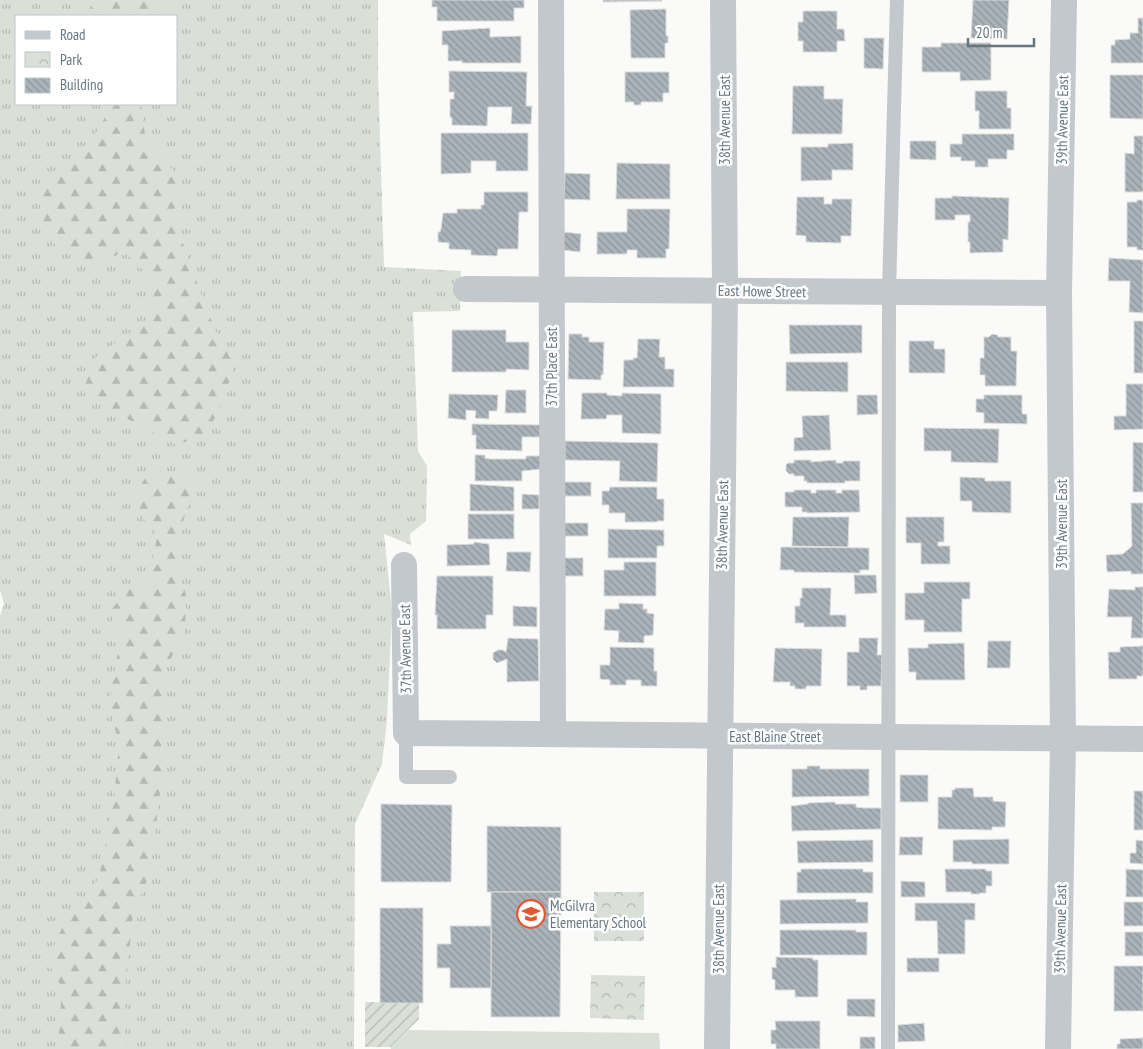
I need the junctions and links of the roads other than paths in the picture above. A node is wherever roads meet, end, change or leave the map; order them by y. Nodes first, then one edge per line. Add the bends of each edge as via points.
1 (551, 0) edge
2 (723, 0) edge
3 (897, 0) edge
4 (1064, 0) edge
5 (466, 289) dead end
6 (551, 289) junction
7 (725, 290) junction
8 (889, 292) junction
9 (1059, 293) junction
10 (404, 565) dead end
11 (406, 733) junction
12 (553, 734) junction
13 (719, 736) junction
14 (889, 737) junction
15 (1063, 738) junction
16 (1143, 739) edge
17 (450, 777) dead end
18 (717, 1049) edge
19 (888, 1049) edge
20 (1058, 1049) edge

1 - 6 street, 37th Place East
2 - 7 street, 38th Avenue East
3 - 8 lane
4 - 9 street, 39th Avenue East
5 - 6 street, East Howe Street
6 - 7 street, East Howe Street
6 - 12 street, 37th Place East
7 - 8 street, East Howe Street
7 - 13 street, 38th Avenue East
8 - 9 street, East Howe Street
8 - 14 lane
9 - 15 street, 39th Avenue East
10 - 11 street, 37th Avenue East
11 - 12 street, East Blaine Street
11 - 17 lane via 406,777
12 - 13 street, East Blaine Street
13 - 14 street, East Blaine Street
13 - 18 street, 38th Avenue East
14 - 15 street, East Blaine Street
14 - 19 lane
15 - 16 street, East Blaine Street
15 - 20 street, 39th Avenue East

